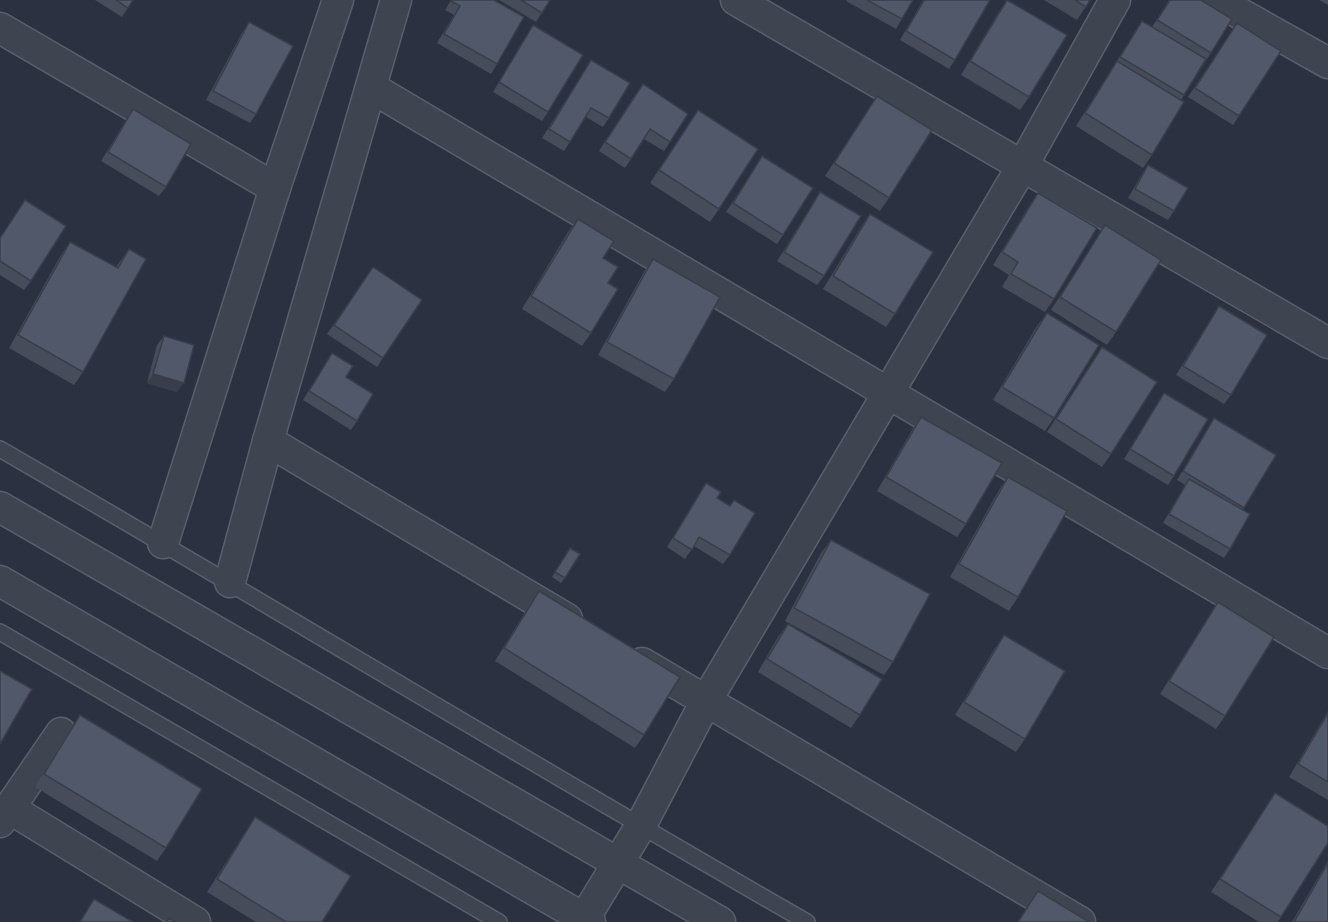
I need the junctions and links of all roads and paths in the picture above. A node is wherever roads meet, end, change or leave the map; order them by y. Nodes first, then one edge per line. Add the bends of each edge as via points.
1 (338, 0) edge
2 (396, 0) edge
3 (736, 0) edge
4 (1115, 0) edge
5 (1216, 0) edge
6 (0, 28) edge
7 (1328, 63) edge
8 (372, 88) junction
9 (1023, 165) junction
10 (275, 189) junction
11 (1328, 343) edge
12 (888, 393) junction
13 (268, 441) junction
14 (0, 448) edge
15 (0, 507) edge
16 (163, 543) junction
17 (0, 581) edge
18 (230, 582) junction
19 (0, 632) edge
20 (1328, 653) edge
21 (706, 701) junction
22 (61, 733) dead end
23 (4, 815) edge
24 (640, 826) junction
25 (619, 863) junction
26 (586, 921) edge
27 (195, 922) edge
28 (499, 922) edge
29 (720, 922) edge
30 (807, 922) edge
31 (1080, 922) edge

1 - 10 street
2 - 8 street
3 - 9 street
4 - 9 street
5 - 7 street
6 - 10 street
8 - 12 street
8 - 13 street
9 - 11 street
9 - 12 street
10 - 16 street
12 - 20 street
12 - 21 street
13 - 18 street
13 - 21 street
14 - 16 lane
15 - 25 street
16 - 18 lane
17 - 26 street
18 - 24 lane
19 - 28 lane
21 - 24 street
21 - 31 street
22 - 23 street
23 - 27 street
24 - 25 street
24 - 30 lane
25 - 26 street
25 - 29 street

